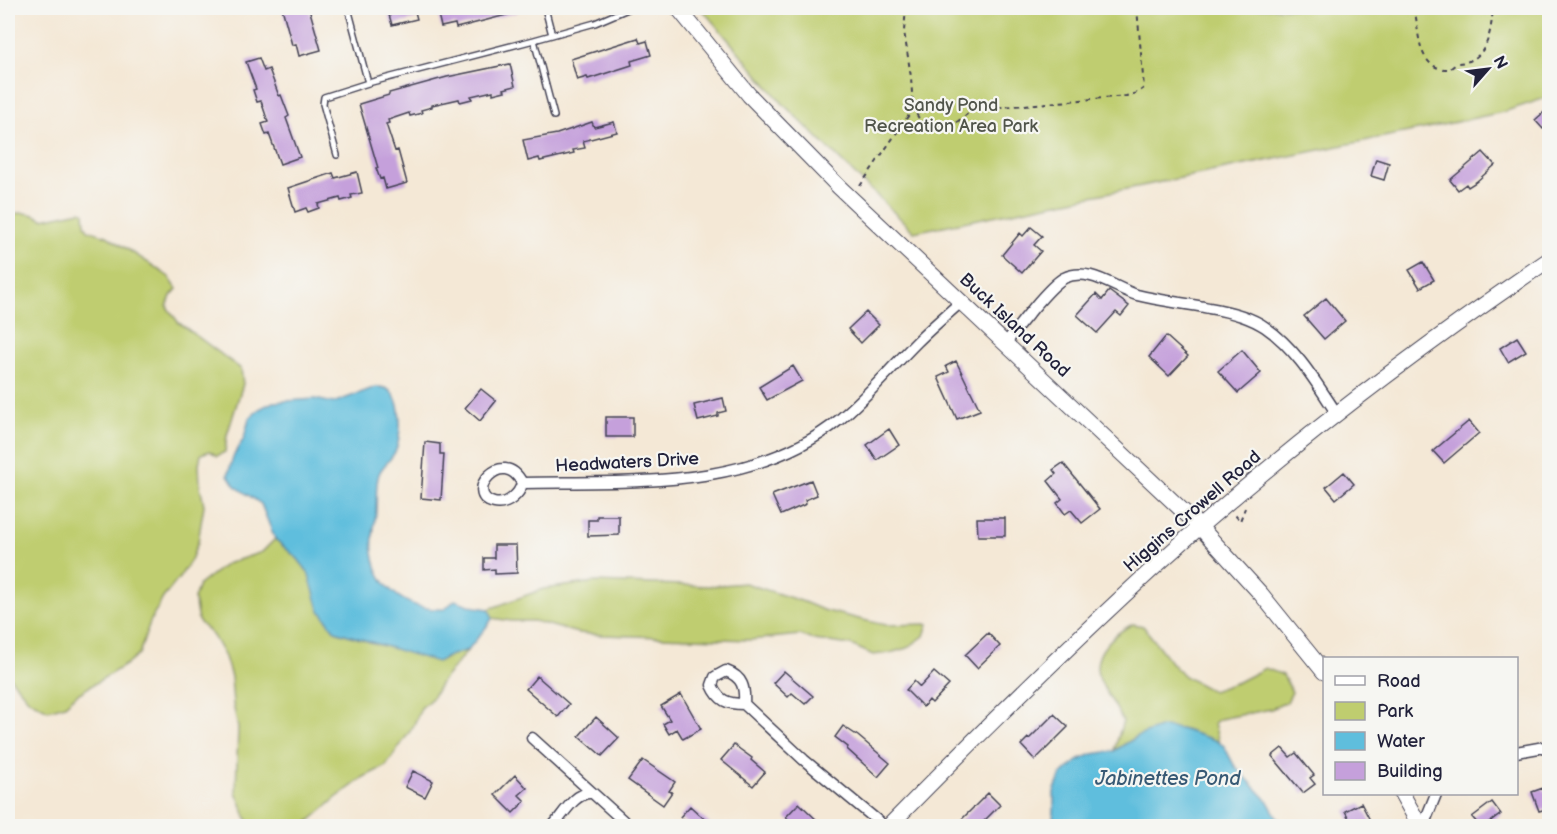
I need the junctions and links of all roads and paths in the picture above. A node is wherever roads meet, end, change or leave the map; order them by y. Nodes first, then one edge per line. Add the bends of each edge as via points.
1 (348, 8) edge
2 (544, 8) edge
3 (630, 8) edge
4 (678, 8) edge
5 (906, 8) edge
6 (1137, 8) edge
7 (1414, 8) edge
8 (1493, 8) edge
9 (552, 35) junction
10 (534, 40) junction
11 (368, 83) junction
12 (913, 110) junction
13 (554, 116) dead end
14 (337, 155) dead end
15 (851, 199) junction
16 (1550, 259) edge
17 (961, 302) junction
18 (1006, 343) junction
19 (1337, 414) junction
20 (522, 483) dead end
21 (1200, 527) junction
22 (1323, 671) edge
23 (744, 704) dead end
24 (532, 738) dead end
25 (1550, 746) edge
26 (1518, 752) edge
27 (591, 793) junction
28 (1403, 795) edge
29 (1436, 795) edge
30 (553, 826) edge
31 (629, 826) edge
32 (884, 826) edge
33 (889, 826) edge
34 (1421, 826) edge

1 - 11 lane
2 - 9 lane
3 - 9 lane
4 - 15 main road, Buck Island Road via 749,95
5 - 12 path via 904,31
6 - 12 path via 1144,88 1137,93 971,111 957,122 940,125 920,120
7 - 8 path via 1425,57 1436,67 1450,69 1478,55 1488,44
9 - 10 lane
10 - 11 lane
10 - 13 lane
11 - 14 lane via 324,97
12 - 15 path
15 - 17 main road, Buck Island Road
16 - 19 main road, Higgins Crowell Road
17 - 18 main road, Buck Island Road
17 - 20 street, Headwaters Drive via 840,419 776,455 726,471 688,477
18 - 19 street via 1064,278 1085,274 1135,294 1211,308 1264,326 1293,354
18 - 21 main road, Buck Island Road
19 - 21 main road, Higgins Crowell Road
21 - 22 main road, Buck Island Road
21 - 33 main road, Higgins Crowell Road via 1079,637
23 - 32 street
24 - 27 street
25 - 26 street
27 - 30 street via 579,796
27 - 31 street
28 - 34 main road
29 - 34 street

